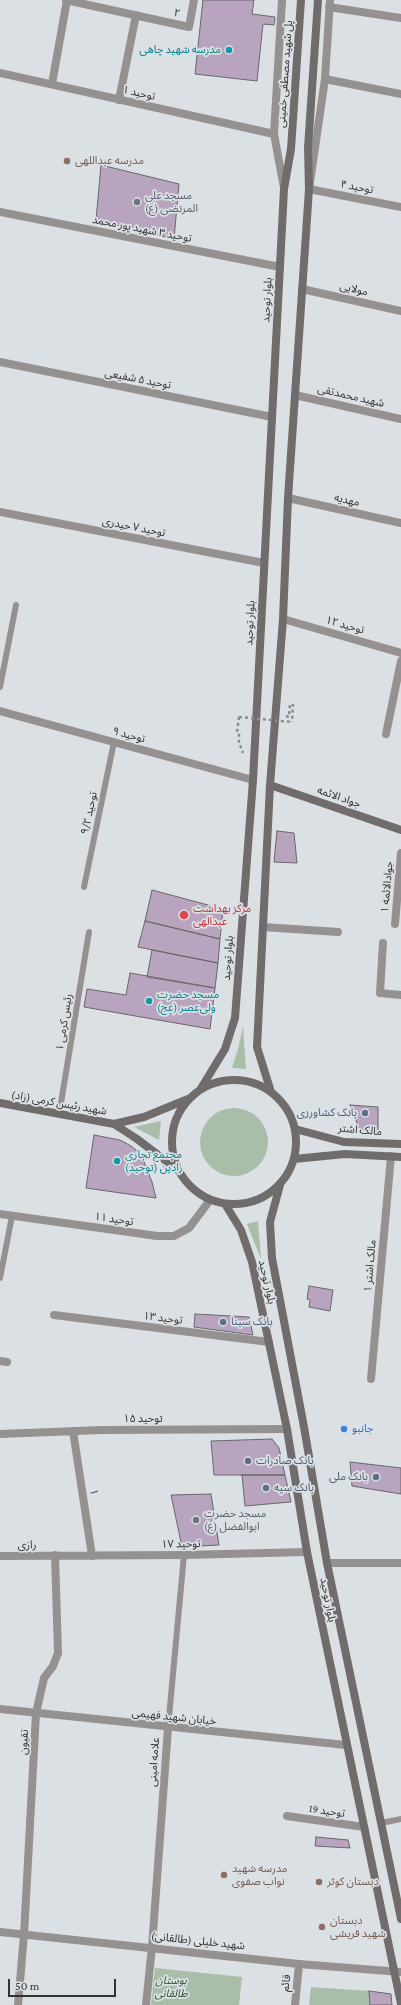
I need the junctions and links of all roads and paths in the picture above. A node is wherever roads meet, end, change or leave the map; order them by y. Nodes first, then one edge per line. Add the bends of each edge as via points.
1 (66, 0) edge
2 (194, 0) edge
3 (282, 0) edge
4 (301, 0) edge
5 (318, 0) edge
6 (329, 4) edge
7 (136, 15) junction
8 (401, 18) edge
9 (0, 73) edge
10 (325, 79) junction
11 (52, 84) junction
12 (401, 94) edge
13 (119, 100) junction
14 (274, 134) junction
15 (291, 149) joint
16 (284, 189) junction
17 (309, 189) junction
18 (401, 207) edge
19 (0, 212) edge
20 (280, 267) junction
21 (302, 289) junction
22 (401, 311) edge
23 (0, 362) edge
24 (296, 395) junction
25 (272, 417) junction
26 (401, 419) edge
27 (288, 498) junction
28 (0, 512) edge
29 (401, 523) edge
30 (264, 563) junction
31 (16, 605) dead end
32 (283, 619) junction
33 (401, 653) edge
34 (401, 661) edge
35 (0, 688) edge
36 (0, 711) edge
37 (289, 717) dead end
38 (386, 734) dead end
39 (114, 742) junction
40 (239, 742) dead end
41 (253, 780) junction
42 (270, 785) junction
43 (401, 830) edge
44 (401, 853) edge
45 (84, 887) dead end
46 (395, 924) dead end
47 (263, 927) junction
48 (89, 932) dead end
49 (338, 932) dead end
50 (383, 943) dead end
51 (401, 995) edge
52 (200, 1090) junction
53 (271, 1092) junction
54 (188, 1099) junction
55 (0, 1103) edge
56 (59, 1114) junction
57 (114, 1124) junction
58 (295, 1129) junction
59 (401, 1144) edge
60 (391, 1156) junction
61 (401, 1157) edge
62 (294, 1159) junction
63 (178, 1170) junction
64 (280, 1185) junction
65 (210, 1200) junction
66 (225, 1204) junction
67 (0, 1214) edge
68 (12, 1216) junction
69 (0, 1278) edge
70 (54, 1315) dead end
71 (269, 1342) junction
72 (371, 1379) dead end
73 (287, 1429) junction
74 (73, 1431) junction
75 (0, 1434) edge
76 (307, 1552) junction
77 (184, 1555) junction
78 (0, 1556) edge
79 (55, 1556) junction
80 (92, 1556) junction
81 (401, 1562) edge
82 (327, 1563) junction
83 (0, 1709) edge
84 (36, 1713) junction
85 (168, 1728) junction
86 (346, 1745) junction
87 (287, 1816) dead end
88 (401, 1819) edge
89 (381, 1823) junction
90 (364, 1827) junction
91 (398, 1890) edge
92 (401, 1919) edge
93 (0, 1932) edge
94 (24, 1935) junction
95 (152, 1947) junction
96 (299, 1964) junction
97 (398, 1972) edge
98 (401, 2004) edge
99 (18, 2005) edge
100 (146, 2005) edge
101 (295, 2005) edge

1 - 7 street, ۲
1 - 11 street
2 - 7 street, ۲ via 189,27
3 - 14 street
4 - 15 main road, پل شهید مصطفی خمینی
5 - 17 main road via 308,148
6 - 8 street
6 - 10 street
7 - 13 street
9 - 11 street, توحید ۱
10 - 12 street
10 - 17 street
11 - 13 street, توحید ۱
13 - 14 street, توحید ۱
14 - 16 street
15 - 16 main road, بلوار توحید
16 - 20 main road, بلوار توحید
17 - 18 street, توحید ۴
17 - 21 main road
19 - 20 street, توحید ۳ شهيد پور محمد
20 - 25 main road, بلوار توحید
21 - 22 street, مولایی
21 - 24 main road
23 - 25 street, توحید ۵ شفیعی
24 - 26 street, شهید محمدتقی
24 - 27 main road
25 - 30 main road, بلوار توحید
27 - 29 street, مهدیه
27 - 32 main road
28 - 30 street, توحید ۷ حیدری
30 - 41 main road, بلوار توحید
31 - 35 lane
32 - 33 street, توحید ۱۲
32 - 42 main road
34 - 38 street
36 - 39 street, توحید ۹
37 - 40 path, bridge via 290,704 293,705 292,722 239,717
39 - 41 street, توحید ۹
39 - 45 lane, توحید ۹/۲
41 - 52 main road, بلوار توحید via 234,1018 225,1049
42 - 43 main road, جواد الائمه
42 - 47 main road
44 - 46 street, جوادالائمه ۱
47 - 49 street
47 - 53 main road via 257,1047
48 - 56 lane, رئیس کرمی ۱
50 - 51 street via 380,993
52 - 53 main road via 228,1080 258,1085
52 - 54 main road
53 - 58 main road via 282,1102
54 - 57 main road via 144,1117
54 - 63 main road via 179,1112 171,1140
55 - 56 main road, شهید رئیس کرمی (زاد)
56 - 57 main road, شهید رئیس کرمی (زاد)
57 - 63 main road
58 - 59 main road, مالک اشتر via 344,1142
58 - 62 main road
60 - 61 main road
60 - 62 main road via 344,1154
60 - 72 street, مالک اشتر ۱
62 - 64 main road
63 - 65 main road via 197,1193
64 - 66 main road via 254,1202 240,1205
64 - 82 main road, بلوار توحید via 270,1222 272,1258
65 - 66 main road
65 - 68 street, توحید ۱۱ via 189,1228 174,1236 157,1236
66 - 71 main road, بلوار توحید via 240,1230 252,1262
67 - 68 street, توحید ۱۱
68 - 69 lane
70 - 71 street, توحید ۱۳
71 - 73 main road, بلوار توحید
73 - 74 street, توحید ۱۵
73 - 76 main road, بلوار توحید
74 - 75 street, توحید ۱۵
74 - 80 street, ۱
76 - 77 street, توحید ۱۷
76 - 86 main road, بلوار توحید
77 - 80 street, توحید ۱۷
77 - 85 lane, علامه امینی
78 - 79 street, رازی
79 - 80 street, توحید ۱۷
79 - 84 street, تقیون via 58,1653 44,1678
81 - 82 street
82 - 89 main road, بلوار توحید
83 - 84 street, خیابان شهید فهیمی
84 - 85 street, خیابان شهید فهیمی
84 - 94 street, تقیون
85 - 86 street, خیابان شهید فهیمی
85 - 95 street, علامه امینی
86 - 90 main road, بلوار توحید
87 - 90 street, توحید 19
88 - 89 lane
89 - 91 main road, بلوار توحید
90 - 97 main road, بلوار توحید
91 - 92 main road, بلوار توحید
93 - 94 street, شهید خلیلی (طالقانی)
94 - 95 street, شهید خلیلی (طالقانی)
94 - 99 street, تقیون
95 - 96 street, شهید خلیلی (طالقانی)
95 - 100 street, علامه امینی
96 - 97 street, شهید خلیلی (طالقانی)
96 - 101 street, قائم
97 - 98 main road, بلوار توحید

